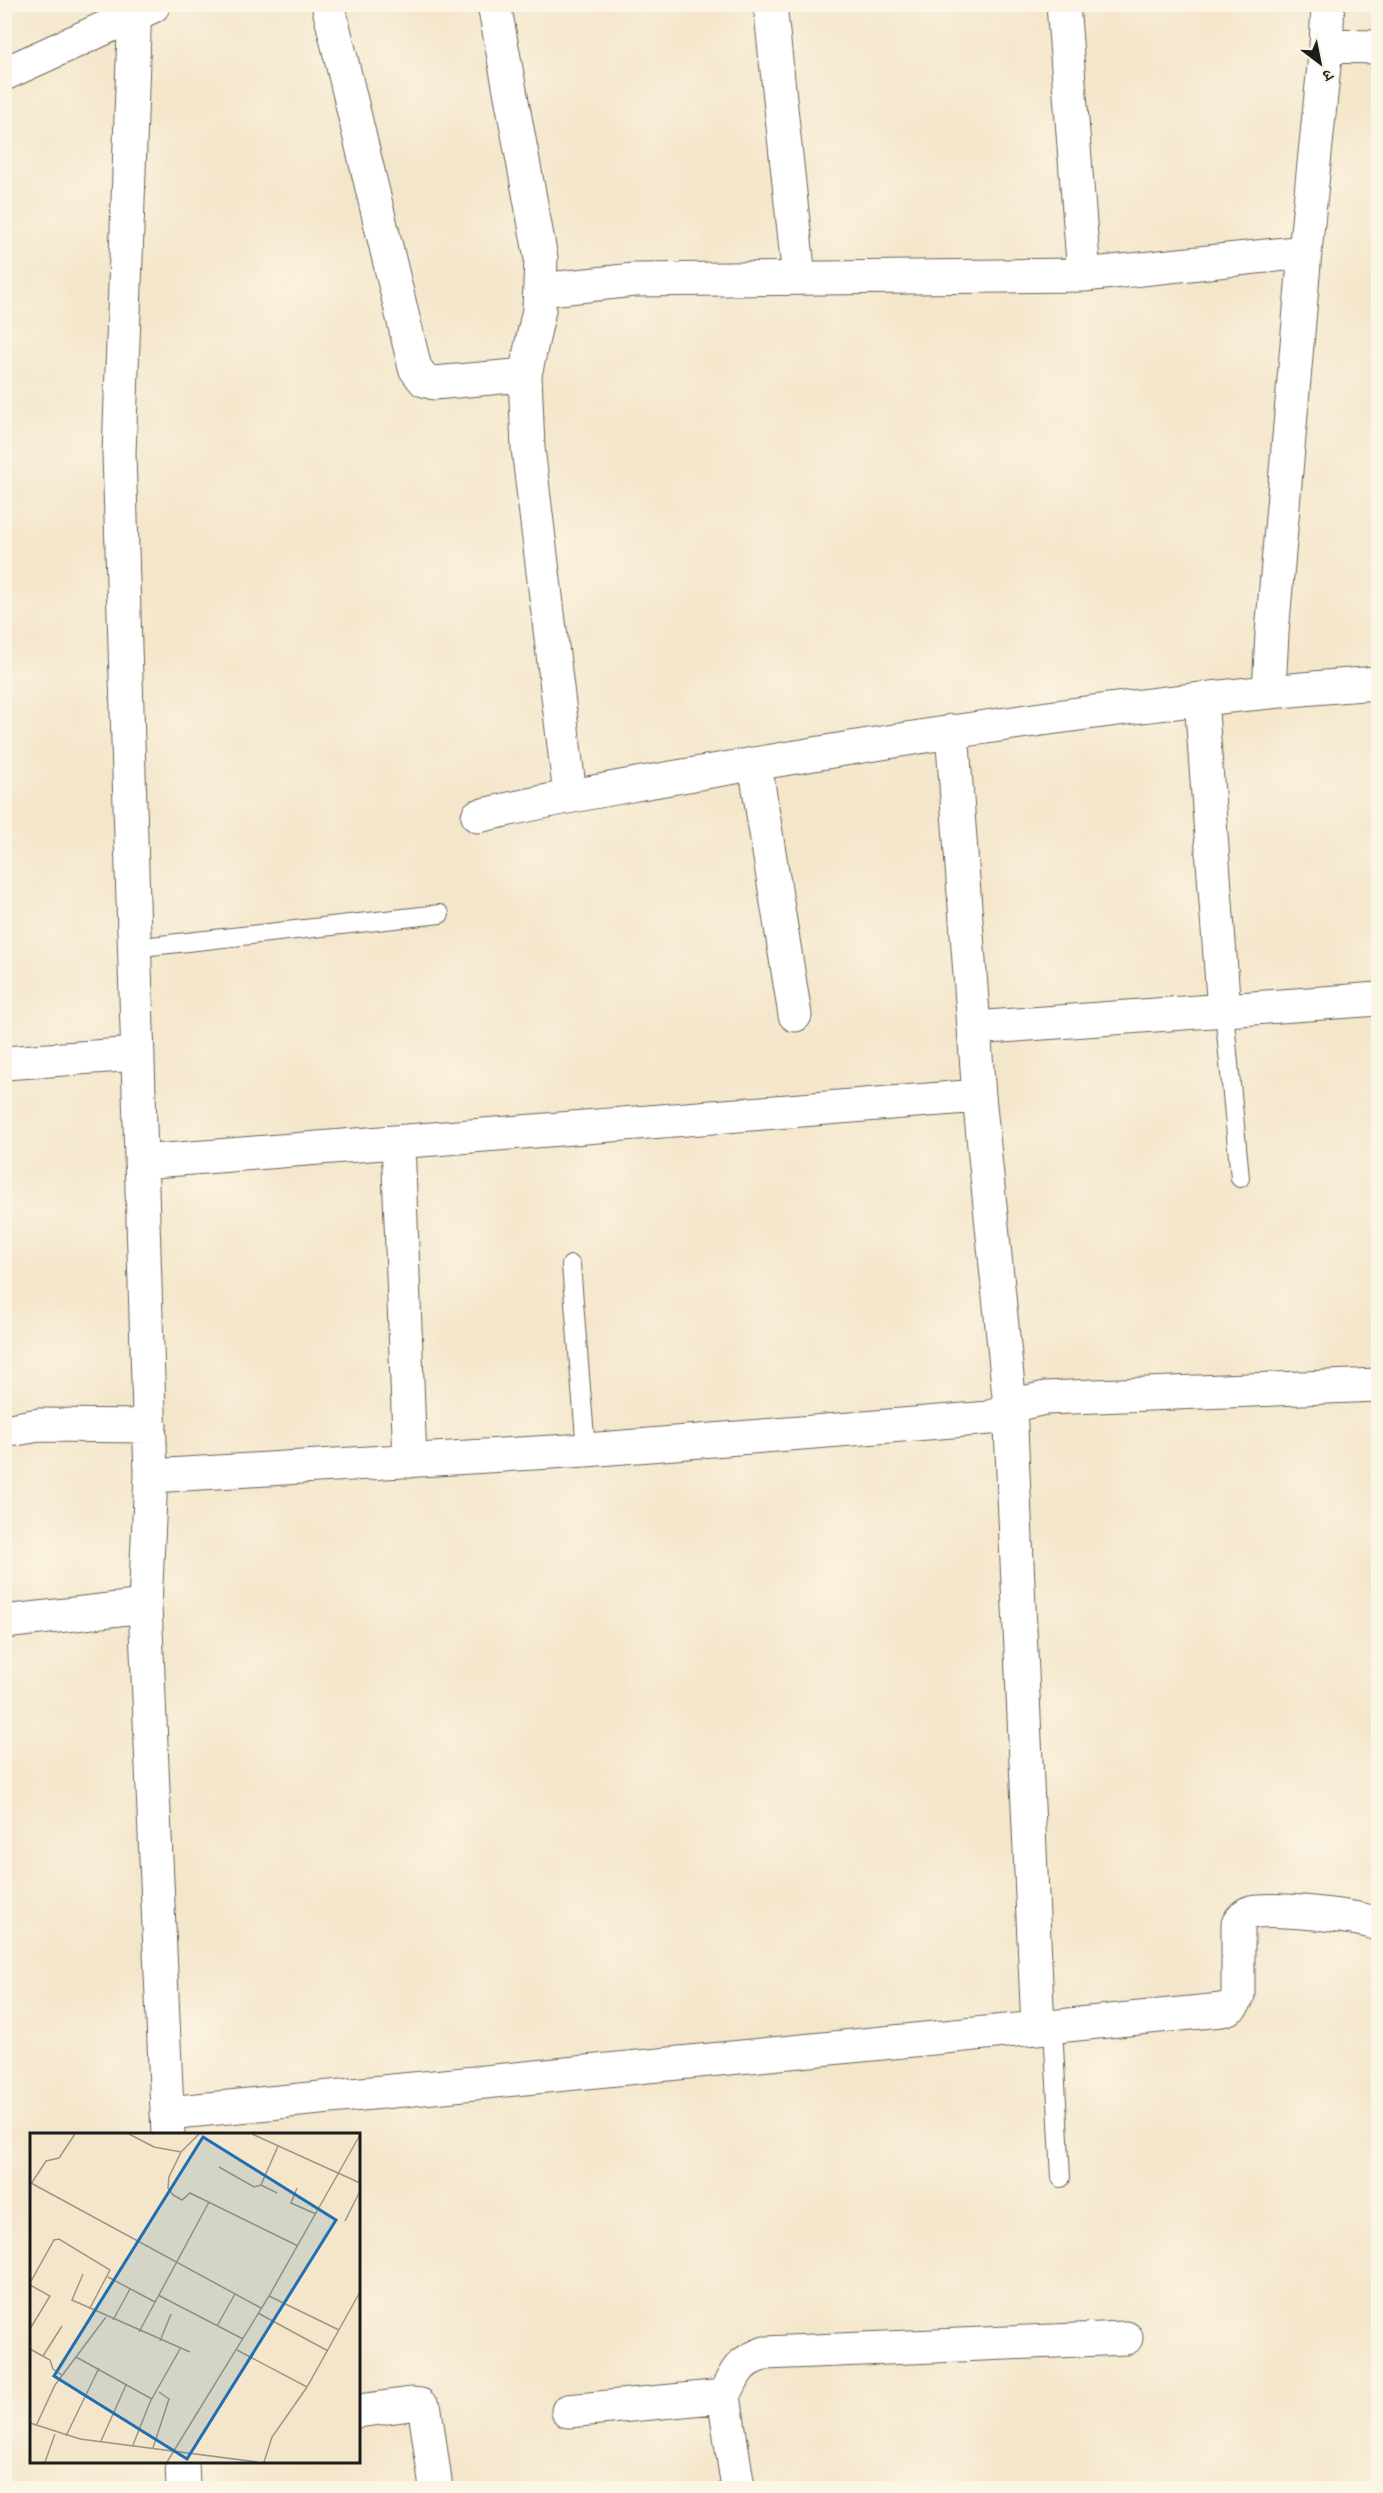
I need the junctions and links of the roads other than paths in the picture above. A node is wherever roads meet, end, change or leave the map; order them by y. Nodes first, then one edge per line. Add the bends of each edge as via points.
1 (328, 4) edge
2 (494, 4) edge
3 (770, 4) edge
4 (1063, 4) edge
5 (1328, 4) edge
6 (142, 8) edge
7 (1326, 46) junction
8 (1378, 47) edge
9 (4, 74) edge
10 (1305, 252) junction
11 (1084, 275) junction
12 (799, 278) junction
13 (540, 290) junction
14 (525, 375) junction
15 (1378, 683) edge
16 (1269, 691) junction
17 (1200, 699) junction
18 (952, 731) junction
19 (755, 764) junction
20 (570, 795) junction
21 (478, 816) dead end
22 (440, 914) dead end
23 (133, 948) junction
24 (1378, 999) edge
25 (1224, 1011) junction
26 (795, 1016) dead end
27 (974, 1028) junction
28 (138, 1054) junction
29 (4, 1063) edge
30 (979, 1096) junction
31 (398, 1142) junction
32 (141, 1162) junction
33 (1240, 1178) dead end
34 (571, 1265) dead end
35 (1378, 1385) edge
36 (1010, 1406) junction
37 (150, 1426) junction
38 (4, 1431) edge
39 (586, 1450) junction
40 (410, 1461) junction
41 (151, 1476) junction
42 (145, 1606) junction
43 (4, 1622) edge
44 (1378, 1924) edge
45 (1046, 2027) junction
46 (167, 2124) edge
47 (1061, 2178) dead end
48 (1126, 2338) dead end
49 (724, 2396) junction
50 (568, 2411) dead end
51 (360, 2412) edge
52 (182, 2463) edge
53 (183, 2488) edge
54 (436, 2488) edge
55 (738, 2488) edge

1 - 14 street via 415,368 424,380 434,383
2 - 13 street via 541,258
3 - 12 street
4 - 11 street
5 - 7 street
6 - 9 street
6 - 23 street via 119,454
7 - 8 street
7 - 10 street
10 - 11 street
10 - 16 street
11 - 12 street
12 - 13 street via 634,280
13 - 14 street
14 - 20 street via 528,448
15 - 16 street
16 - 17 street
17 - 18 street
17 - 25 street
18 - 19 street
18 - 27 street
19 - 20 street
19 - 26 street
20 - 21 street
22 - 23 lane
23 - 28 street
24 - 25 street
25 - 27 street
25 - 33 lane
27 - 30 street
28 - 29 street
28 - 32 street
30 - 31 street
30 - 36 street
31 - 32 street
31 - 40 street
32 - 37 street
34 - 39 lane
35 - 36 street via 1045,1398
36 - 39 street via 990,1418
36 - 45 street
37 - 38 street via 39,1425
37 - 41 street
39 - 40 street
40 - 41 street
41 - 42 street
42 - 43 street
42 - 46 street
44 - 45 street via 1334,1915 1250,1913 1238,1924 1238,1995 1230,2008
45 - 46 street
45 - 47 lane
48 - 49 street via 765,2353 746,2360
49 - 50 street
49 - 55 street
51 - 54 street via 411,2404 425,2410
52 - 53 street

